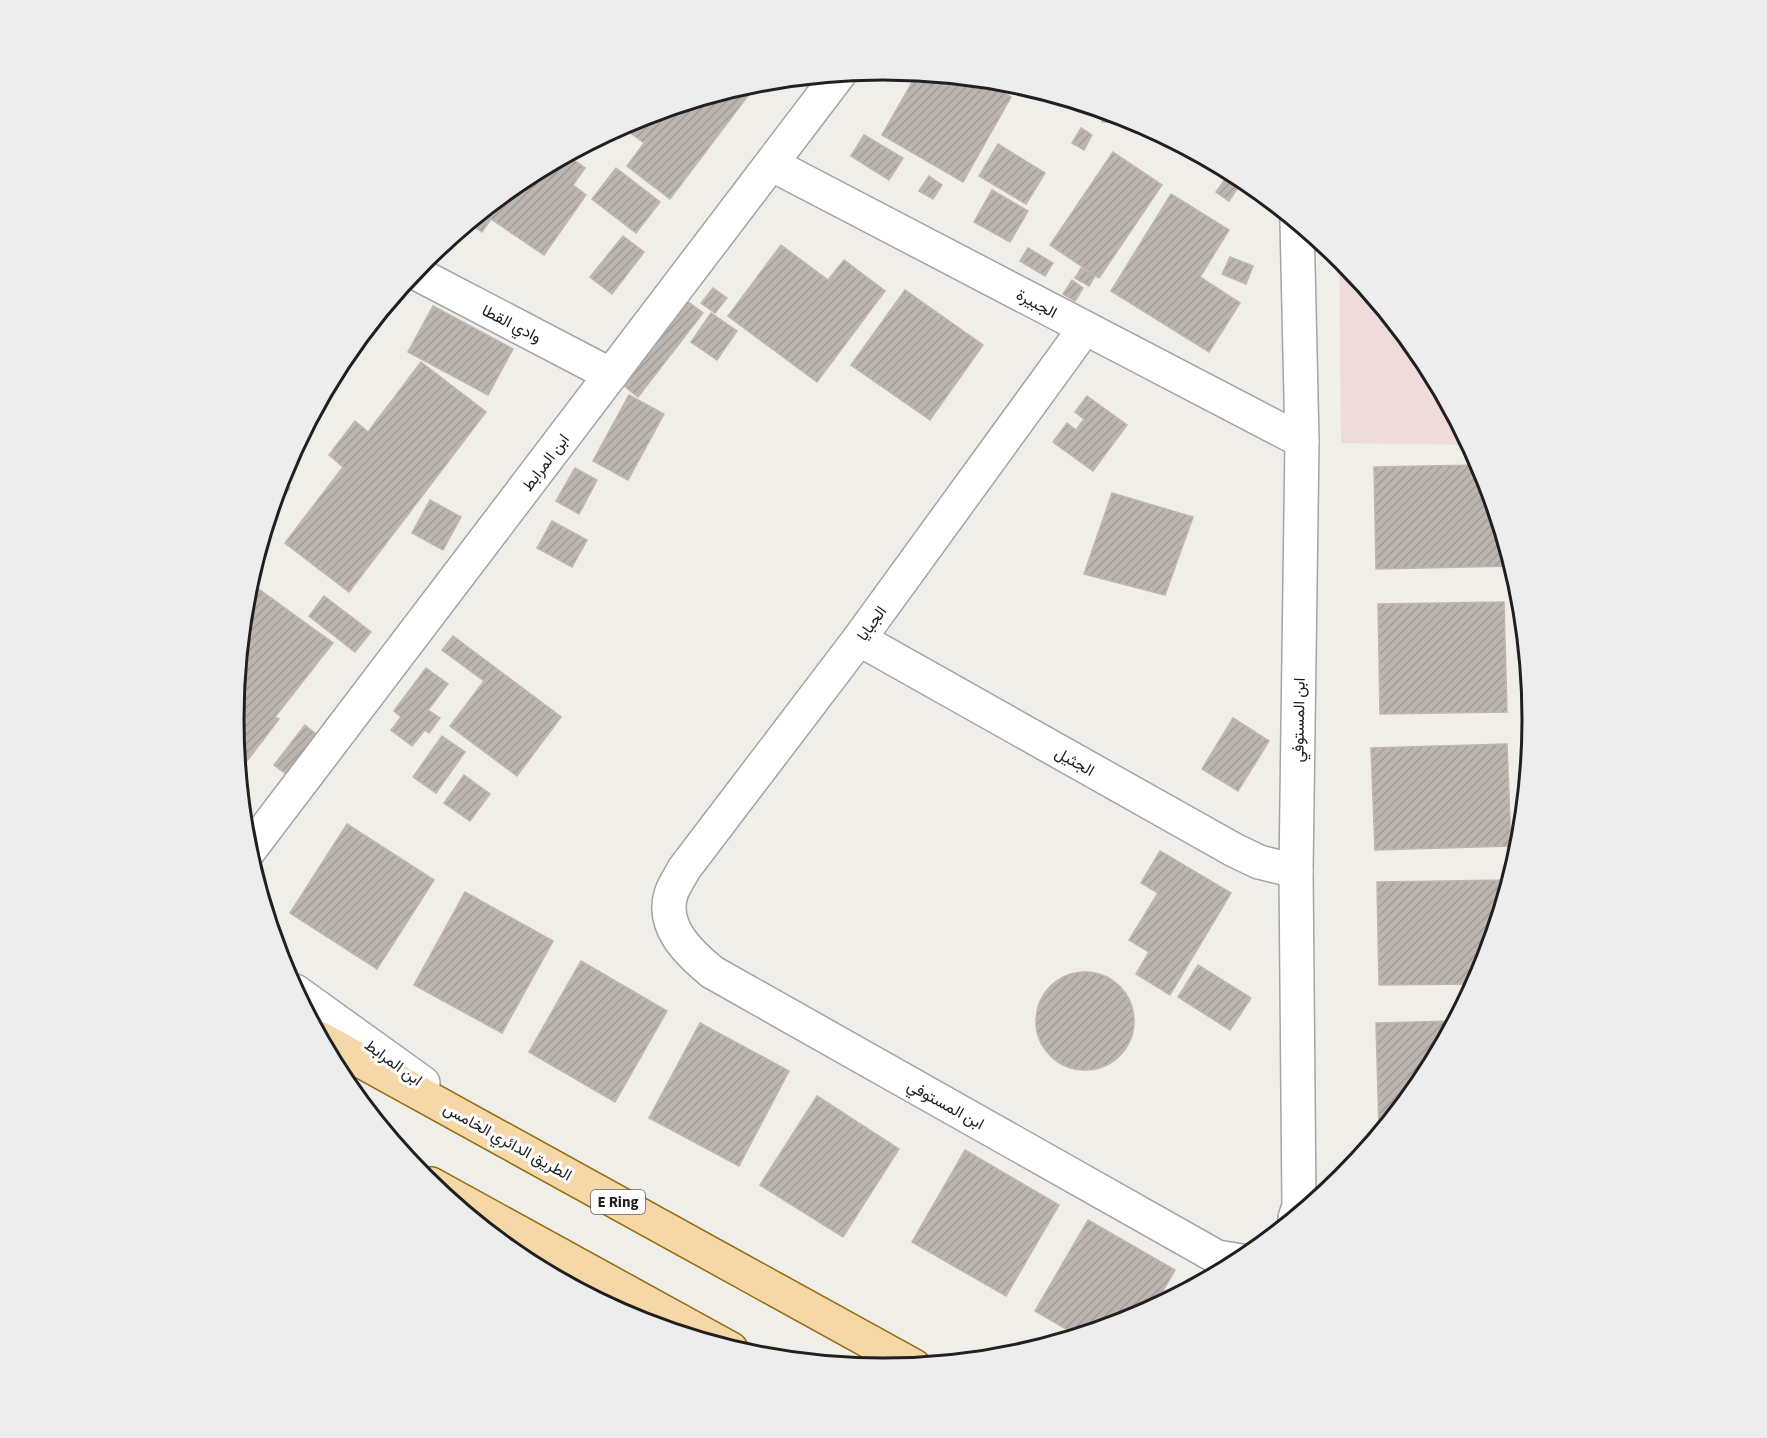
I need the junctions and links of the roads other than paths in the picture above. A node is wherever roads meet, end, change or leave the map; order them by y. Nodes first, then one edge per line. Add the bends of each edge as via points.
1 (834, 82) edge
2 (773, 165) junction
3 (1297, 232) edge
4 (422, 276) edge
5 (1085, 328) junction
6 (611, 375) junction
7 (1302, 441) junction
8 (859, 639) junction
9 (256, 844) edge
10 (1296, 871) junction
11 (670, 921) joint
12 (310, 1002) edge
13 (335, 1047) edge
14 (492, 1133) junction
15 (468, 1205) edge
16 (1299, 1205) edge
17 (1227, 1259) edge
18 (698, 1331) edge
19 (899, 1358) edge

1 - 2 street, ابن المرابط
2 - 5 street, الجبيرة
2 - 6 street, ابن المرابط
3 - 7 street, ابن المستوفي
4 - 6 street, وادي القطا
5 - 7 street, الجبيرة
5 - 8 street, الجبايا
6 - 9 street, ابن المرابط
7 - 10 street, ابن المستوفي
8 - 10 street, الجثيل via 1234,850 1258,862
8 - 11 street, الجبايا via 684,869 671,894
10 - 16 street, ابن المستوفي
11 - 17 street, ابن المستوفي via 686,950 711,972 1217,1257
12 - 14 street, ابن المرابط
13 - 14 main road, الطريق الدائري الخامس / E Ring
14 - 19 main road, الطريق الدائري الخامس / E Ring
15 - 18 main road

